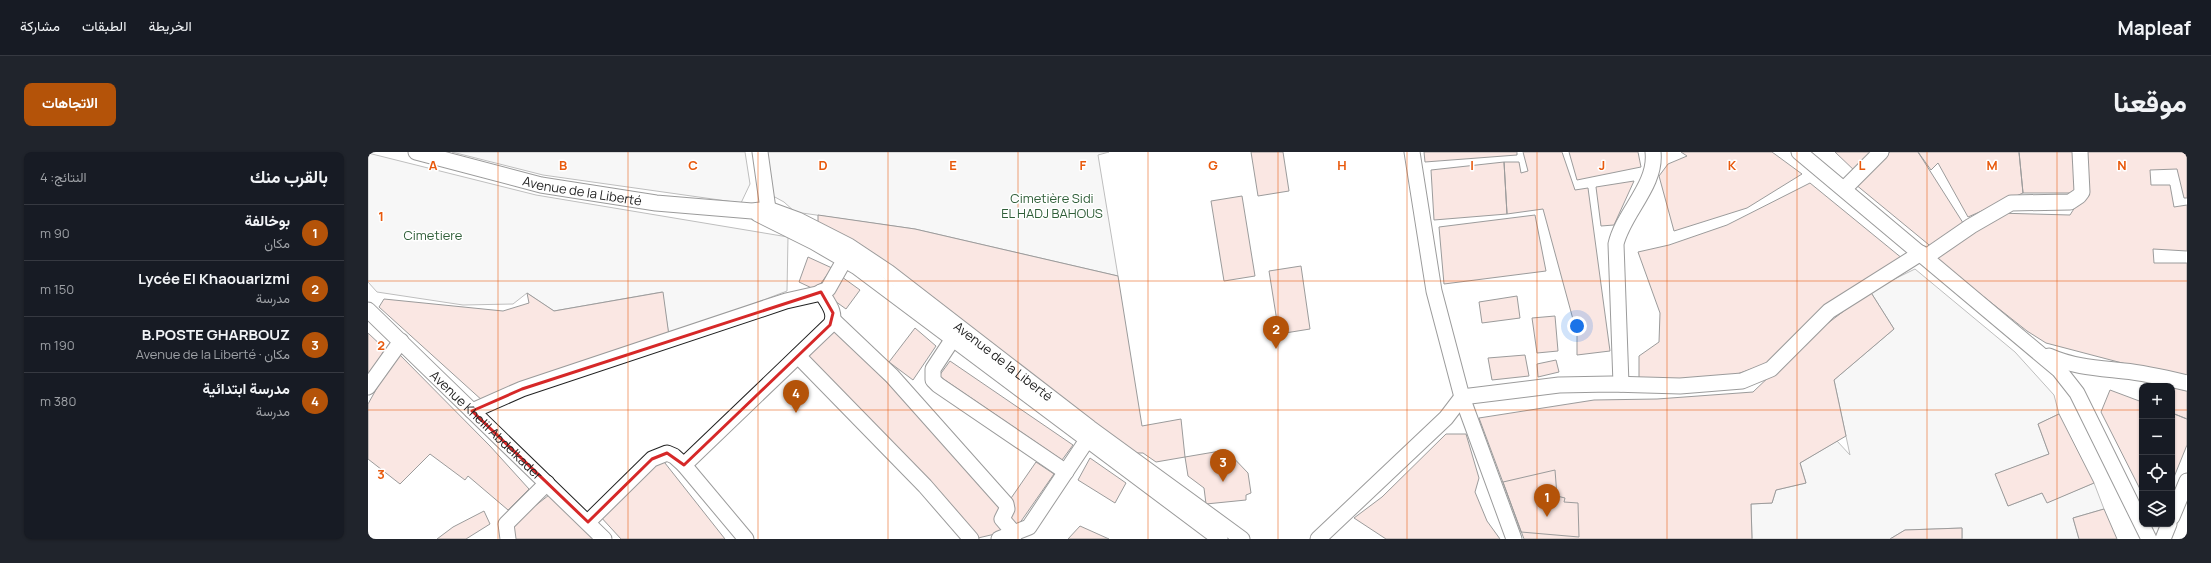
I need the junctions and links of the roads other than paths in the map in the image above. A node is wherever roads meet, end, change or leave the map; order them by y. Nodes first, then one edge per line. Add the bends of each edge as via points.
1 (416, 152) edge
2 (760, 152) edge
3 (1412, 152) edge
4 (1653, 152) edge
5 (1799, 152) edge
6 (1881, 152) edge
7 (2080, 152) edge
8 (1844, 189) junction
9 (768, 214) junction
10 (1924, 255) junction
11 (845, 259) junction
12 (821, 292) junction
13 (368, 310) edge
14 (834, 320) junction
15 (956, 333) junction
16 (401, 341) junction
17 (2039, 352) junction
18 (798, 356) junction
19 (2187, 383) edge
20 (1621, 384) junction
21 (368, 387) edge
22 (1462, 397) junction
23 (472, 411) junction
24 (1087, 440) junction
25 (684, 465) junction
26 (1066, 472) junction
27 (2187, 481) edge
28 (547, 483) junction
29 (2175, 510) edge
30 (588, 522) junction
31 (2168, 527) edge
32 (1033, 533) edge
33 (1015, 534) junction
34 (508, 539) edge
35 (604, 539) edge
36 (746, 539) edge
37 (971, 539) edge
38 (999, 539) edge
39 (1220, 539) edge
40 (1242, 539) edge
41 (1318, 539) edge
42 (1514, 539) edge
43 (2149, 539) edge
44 (2163, 539) edge

1 - 9 street, Avenue de la Liberté via 540,185 656,203
2 - 9 street
3 - 22 street via 1434,291
4 - 20 street via 1649,175 1624,222 1616,244
5 - 8 street
6 - 8 street
7 - 10 street via 2082,192 2075,200 2011,202
8 - 10 street
9 - 11 street, Avenue de la Liberté
9 - 15 street, Avenue de la Liberté via 798,220 862,254
10 - 17 street
10 - 20 street via 1829,310 1786,355 1759,376 1711,385
11 - 12 street via 832,285
11 - 15 street, Avenue de la Liberté
12 - 14 street via 833,313
12 - 23 street via 786,301 522,389
13 - 16 street, Avenue Khelil Abdelkader
14 - 18 street
14 - 33 street via 892,376 1006,504 1007,509 1002,518
15 - 24 street, Avenue de la Liberté via 1019,390
15 - 26 street via 933,369 933,380
15 - 40 street, Avenue de la Liberté
16 - 21 street
16 - 23 street, Avenue Khelil Abdelkader
17 - 19 street via 2080,367 2149,374
17 - 43 street via 2059,370 2077,393
18 - 25 street
18 - 37 street via 925,486
20 - 22 street via 1559,385
22 - 41 street via 1446,418
22 - 42 street
23 - 28 street, Avenue Khelil Abdelkader
24 - 26 street
24 - 39 street, Avenue de la Liberté
25 - 30 street via 667,453 652,459
25 - 36 street
26 - 32 street
27 - 29 street
28 - 30 street, Avenue Khelil Abdelkader
28 - 34 street via 506,524
30 - 35 street, Avenue Khelil Abdelkader
31 - 44 street
32 - 33 street
33 - 38 street

